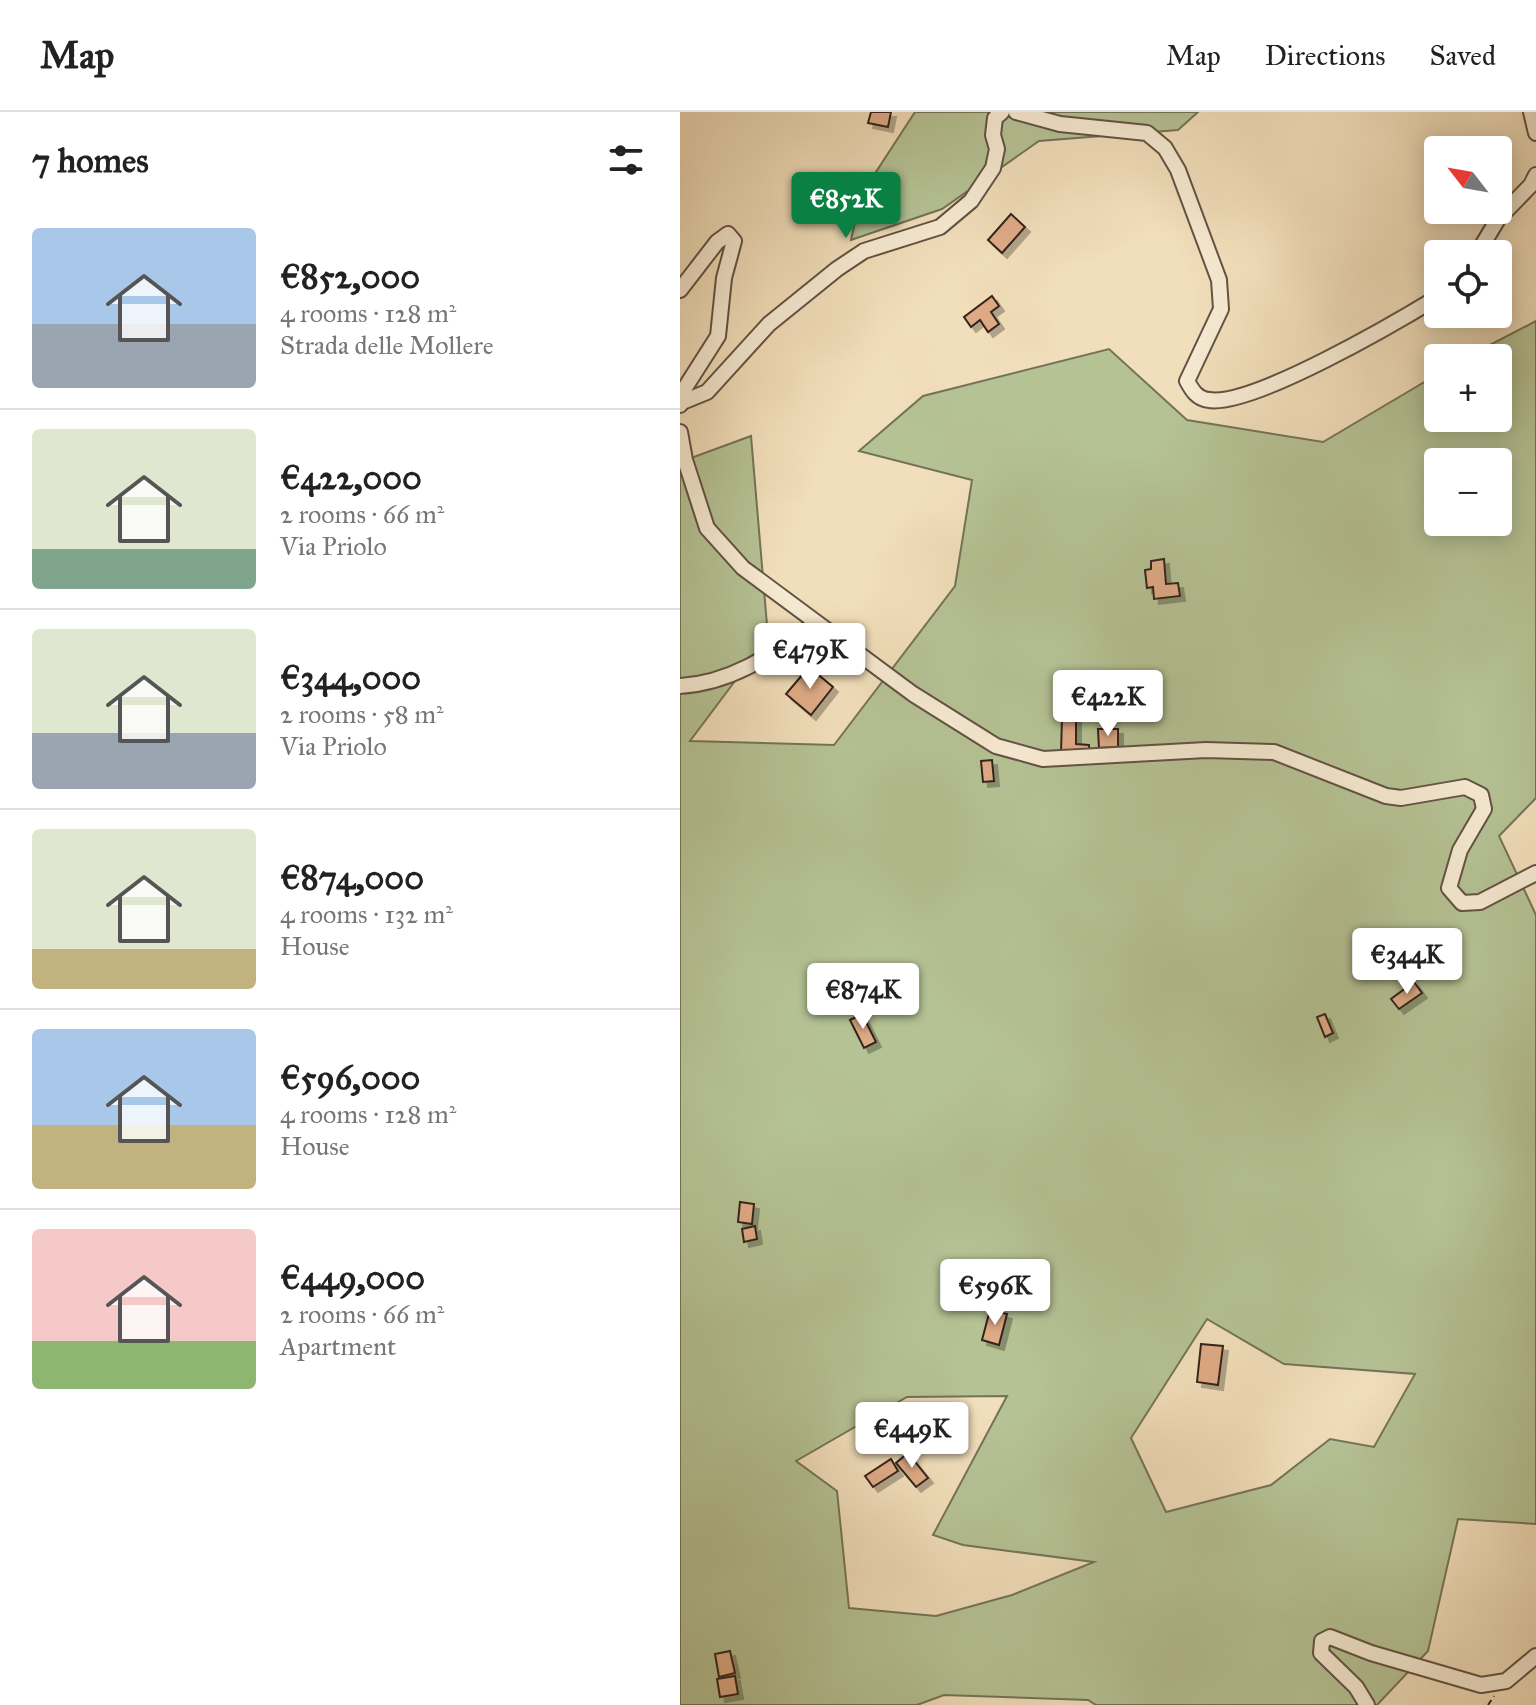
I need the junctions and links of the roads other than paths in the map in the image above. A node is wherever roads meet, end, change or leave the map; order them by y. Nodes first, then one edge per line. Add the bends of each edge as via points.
1 (1002, 112) edge
2 (1016, 112) edge
3 (1531, 112) edge
4 (1536, 133) edge
5 (1536, 175) edge
6 (1485, 240) edge
7 (680, 290) edge
8 (1424, 306) edge
9 (680, 404) edge
10 (680, 432) edge
11 (815, 624) junction
12 (680, 686) edge
13 (1536, 873) edge
14 (1536, 1656) edge
15 (1367, 1705) edge

1 - 9 street via 995,118 993,168 971,201 940,227 864,251 837,269 769,324 707,392
2 - 8 street via 1060,124 1147,133 1165,148 1219,280 1221,309 1187,381 1195,395 1224,400 1294,374
3 - 4 street
5 - 6 street
7 - 9 street via 728,234 734,241 718,336
10 - 11 street via 707,528 743,568
11 - 12 street via 750,669
11 - 13 street via 947,717 1018,754 1074,759 1261,751 1298,759 1393,798 1475,790 1483,799 1483,813 1460,850 1449,888 1452,896 1462,903 1480,902
14 - 15 street via 1506,1681 1481,1685 1330,1637 1322,1641 1321,1653

